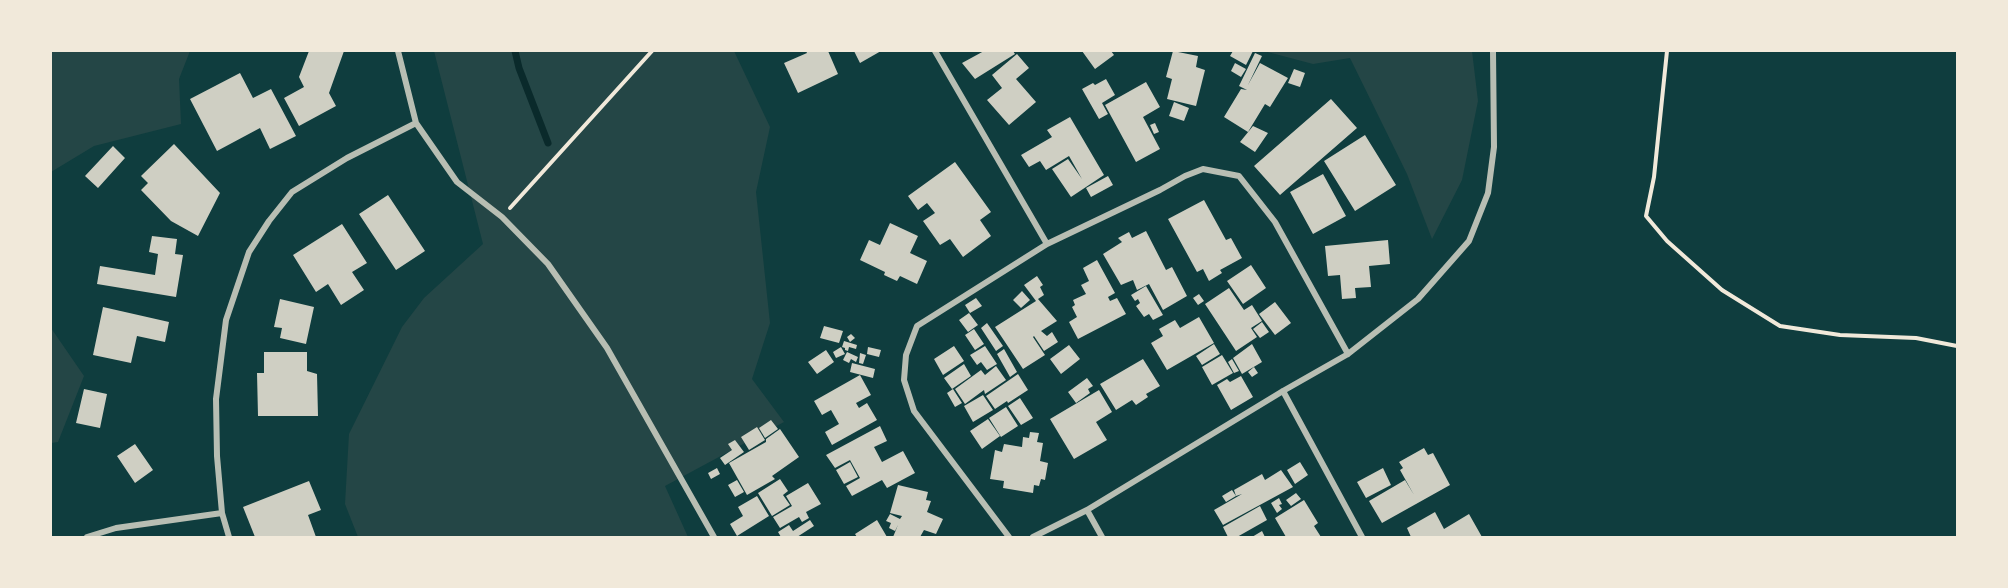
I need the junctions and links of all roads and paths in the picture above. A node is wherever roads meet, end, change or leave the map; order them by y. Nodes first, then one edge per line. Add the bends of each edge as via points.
1 (398, 51) edge
2 (652, 51) edge
3 (935, 51) edge
4 (1493, 51) edge
5 (1666, 51) edge
6 (416, 123) junction
7 (502, 217) junction
8 (1047, 244) junction
9 (1957, 346) edge
10 (1348, 354) junction
11 (1283, 391) junction
12 (1087, 510) junction
13 (222, 513) junction
14 (87, 537) edge
15 (229, 537) edge
16 (714, 537) edge
17 (1009, 537) edge
18 (1033, 537) edge
19 (1102, 537) edge
20 (1362, 537) edge

1 - 6 street
2 - 7 path
3 - 8 street
4 - 10 street via 1494,147 1488,193 1469,241 1418,299
5 - 9 path via 1654,177 1646,216 1667,241 1722,290 1780,327 1840,336 1916,338
6 - 7 street via 457,182
6 - 13 street via 292,192 249,252 226,320 216,399
7 - 16 street via 548,264 607,348
8 - 10 street via 1203,169 1239,176 1275,222
8 - 17 street via 917,326 906,355 904,380 914,411
10 - 11 street
11 - 12 street
11 - 20 street
12 - 18 street
12 - 19 street
13 - 14 street via 116,528
13 - 15 street

